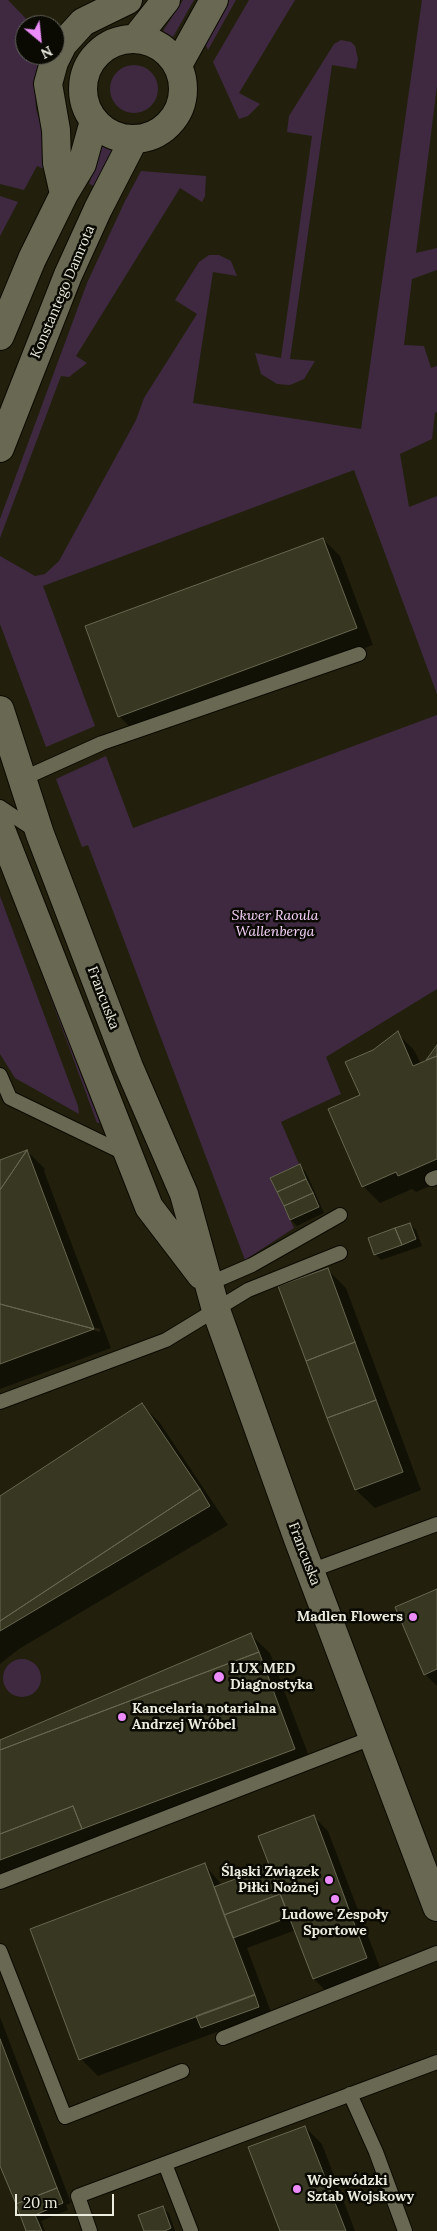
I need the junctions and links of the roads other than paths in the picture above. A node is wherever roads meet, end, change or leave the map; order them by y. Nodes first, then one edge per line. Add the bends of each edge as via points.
1 (128, 0) edge
2 (166, 0) edge
3 (214, 0) edge
4 (136, 38) junction
5 (178, 66) junction
6 (94, 121) junction
7 (134, 139) junction
8 (64, 194) junction
9 (32, 258) junction
10 (0, 283) edge
11 (0, 336) edge
12 (0, 448) edge
13 (359, 654) dead end
14 (0, 710) edge
15 (22, 779) junction
16 (0, 808) edge
17 (0, 827) edge
18 (40, 834) junction
19 (0, 1075) edge
20 (128, 1154) junction
21 (340, 1215) dead end
22 (340, 1253) dead end
23 (208, 1284) junction
24 (216, 1310) junction
25 (0, 1402) edge
26 (435, 1529) edge
27 (310, 1571) junction
28 (374, 1737) junction
29 (0, 1882) edge
30 (437, 1907) edge
31 (0, 1951) edge
32 (437, 1953) edge
33 (223, 2038) dead end
34 (437, 2062) edge
35 (182, 2071) dead end
36 (350, 2094) junction
37 (165, 2164) junction
38 (90, 2231) edge
39 (191, 2231) edge
40 (405, 2231) edge

1 - 8 street via 83,22 63,44 54,62 48,84
2 - 4 street
3 - 5 street
4 - 5 street via 161,46
4 - 6 street via 120,40 105,48 89,66 83,90 86,107
5 - 7 street via 184,84 182,103 174,118 156,134
6 - 7 street via 119,137
6 - 8 street via 82,164
7 - 12 street, Konstantego Damrota via 68,275
8 - 9 street
9 - 10 street
9 - 11 street
13 - 15 lane via 102,743
14 - 15 street, Francuska
15 - 18 street, Francuska
16 - 18 lane
17 - 20 street, Francuska
18 - 23 street, Francuska via 129,1067 184,1194
19 - 20 lane via 10,1098
20 - 23 street, Francuska via 149,1207
21 - 23 lane via 252,1265
22 - 24 lane via 248,1290
23 - 24 street, Francuska
24 - 25 lane via 166,1340
24 - 27 street, Francuska
26 - 27 lane
27 - 28 street, Francuska
28 - 29 lane
28 - 30 street, Francuska
31 - 35 lane via 65,2117
32 - 33 lane
34 - 36 lane
36 - 37 lane
36 - 40 lane via 376,2152
37 - 38 lane via 78,2196
37 - 39 lane

